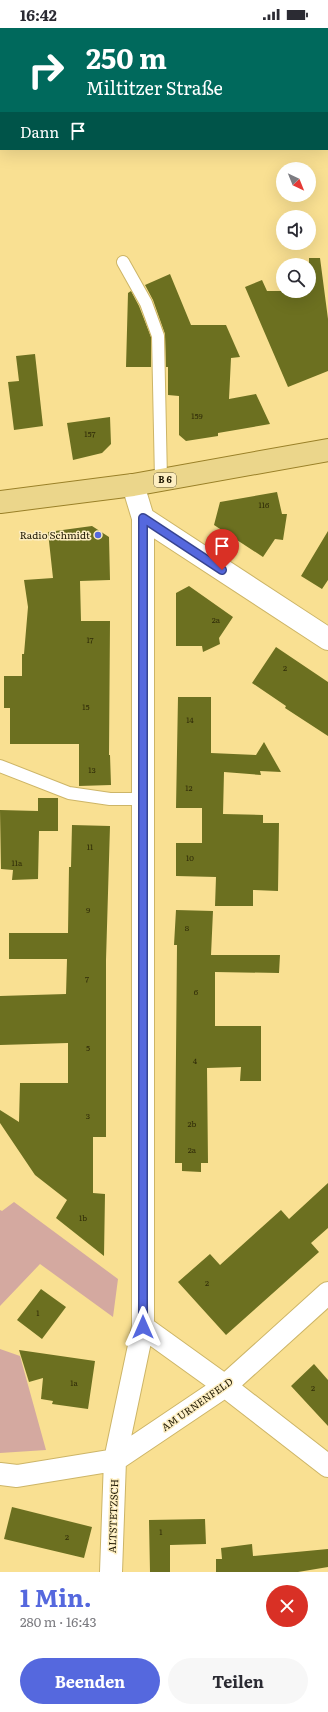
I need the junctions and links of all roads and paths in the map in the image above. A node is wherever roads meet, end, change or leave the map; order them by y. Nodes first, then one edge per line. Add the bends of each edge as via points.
1 (123, 262) dead end
2 (328, 450) edge
3 (161, 480) junction
4 (133, 485) junction
5 (0, 502) edge
6 (143, 518) junction
7 (328, 639) edge
8 (0, 766) edge
9 (143, 799) junction
10 (328, 1293) edge
11 (143, 1327) junction
12 (225, 1386) junction
13 (115, 1460) junction
14 (328, 1466) edge
15 (0, 1474) edge
16 (111, 1572) edge

1 - 3 lane via 146,303 158,336
2 - 3 main road, B 6
3 - 4 main road, B 6
4 - 5 main road, B 6
4 - 6 street, ALTSTETZSCH
6 - 7 street
6 - 9 street, ALTSTETZSCH
8 - 9 lane via 69,793 110,799
9 - 11 street, ALTSTETZSCH
10 - 12 street, AM URNENFELD
11 - 12 street
11 - 13 street, ALTSTETZSCH
12 - 13 street, AM URNENFELD
12 - 14 street
13 - 15 street via 17,1476
13 - 16 street, ALTSTETZSCH

